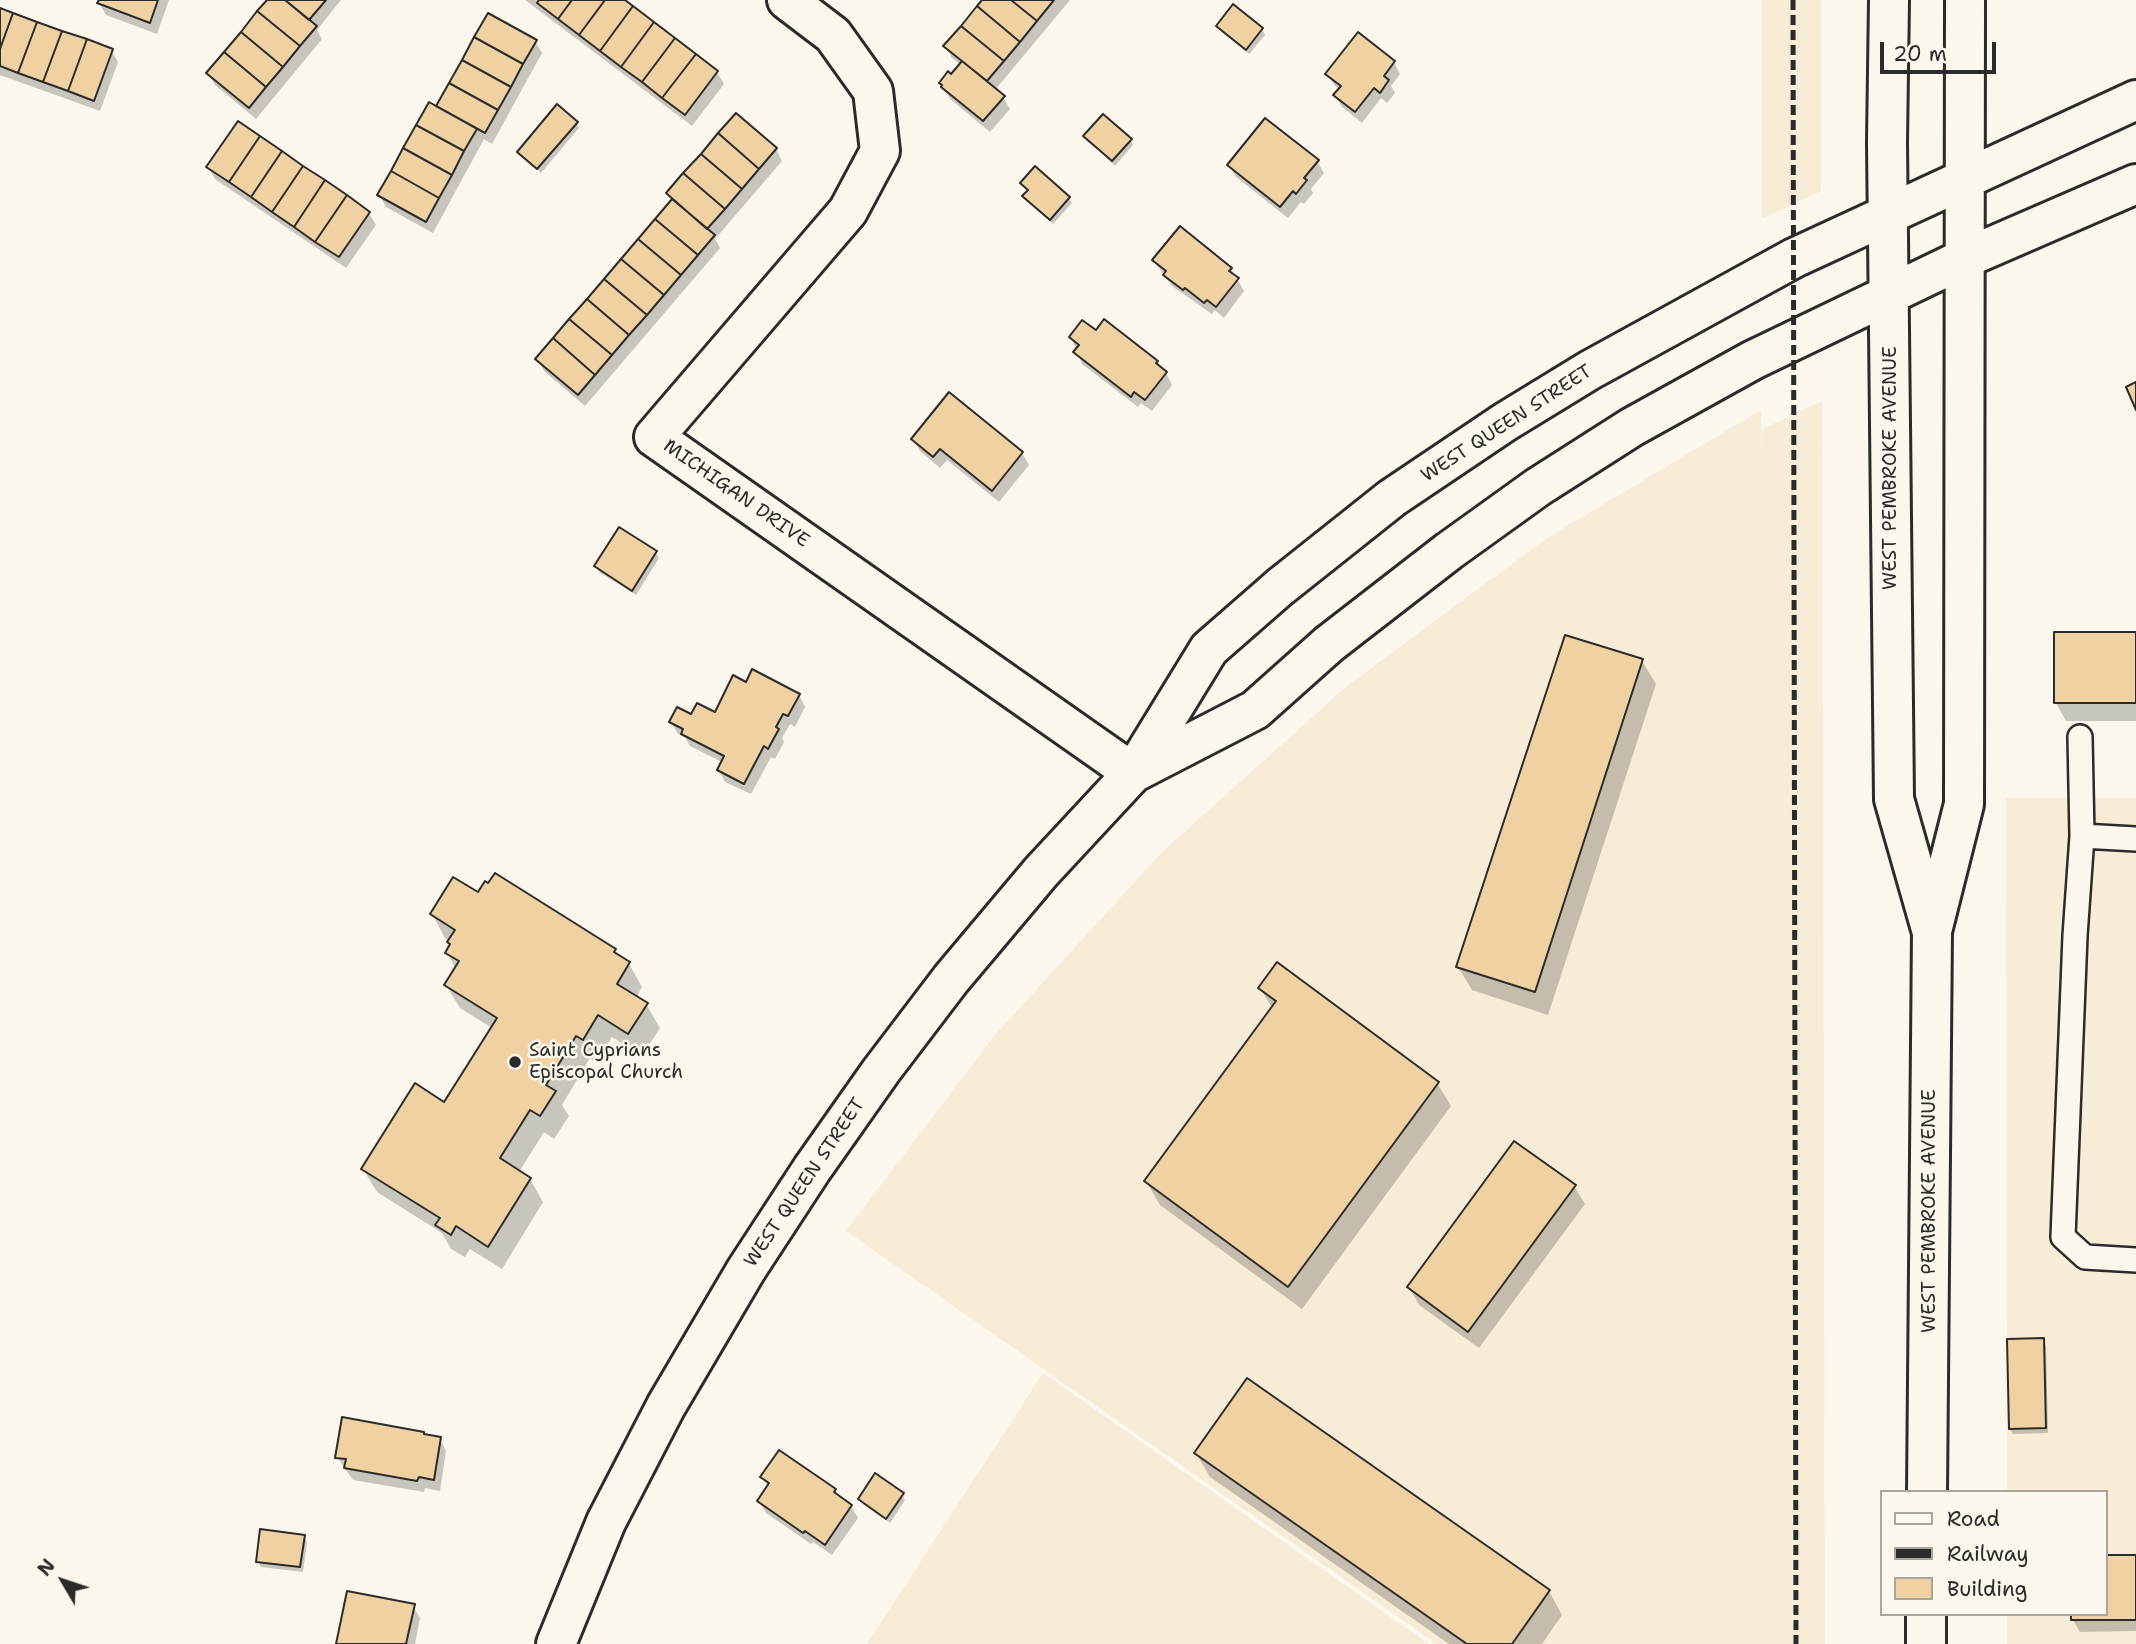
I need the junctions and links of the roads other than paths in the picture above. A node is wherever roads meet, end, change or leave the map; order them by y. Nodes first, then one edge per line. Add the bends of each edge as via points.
1 (787, 0) edge
2 (1889, 0) edge
3 (1965, 0) edge
4 (2136, 100) edge
5 (1963, 179) junction
6 (2136, 184) edge
7 (1888, 214) junction
8 (1963, 259) junction
9 (1890, 295) junction
10 (2080, 737) dead end
11 (1133, 773) junction
12 (2082, 836) junction
13 (2136, 839) edge
14 (1932, 931) junction
15 (2136, 1260) edge
16 (1927, 1490) edge
17 (1926, 1616) edge
18 (556, 1644) edge
19 (1926, 1644) edge

1 - 11 main road, MICHIGAN DRIVE via 833,35 873,91 880,151 848,211 654,437
2 - 7 main road, WEST PEMBROKE AVENUE
3 - 5 main road, WEST PEMBROKE AVENUE
4 - 5 main road, WEST QUEEN STREET
5 - 7 main road, WEST QUEEN STREET
5 - 8 main road, WEST PEMBROKE AVENUE
6 - 8 main road, WEST QUEEN STREET
7 - 9 main road, WEST PEMBROKE AVENUE
7 - 11 main road, WEST QUEEN STREET via 1638,342 1505,422 1392,498 1209,649
8 - 9 main road, WEST QUEEN STREET
8 - 14 main road, WEST PEMBROKE AVENUE via 1964,804
9 - 11 main road, WEST QUEEN STREET via 1753,360 1632,427 1449,551 1329,644 1255,710
9 - 14 main road, WEST PEMBROKE AVENUE via 1894,799
10 - 12 lane
11 - 18 main road, WEST QUEEN STREET via 951,979 812,1168 666,1406 606,1522
12 - 13 lane
12 - 15 lane via 2063,1237 2085,1257
14 - 16 main road, WEST PEMBROKE AVENUE
17 - 19 main road

